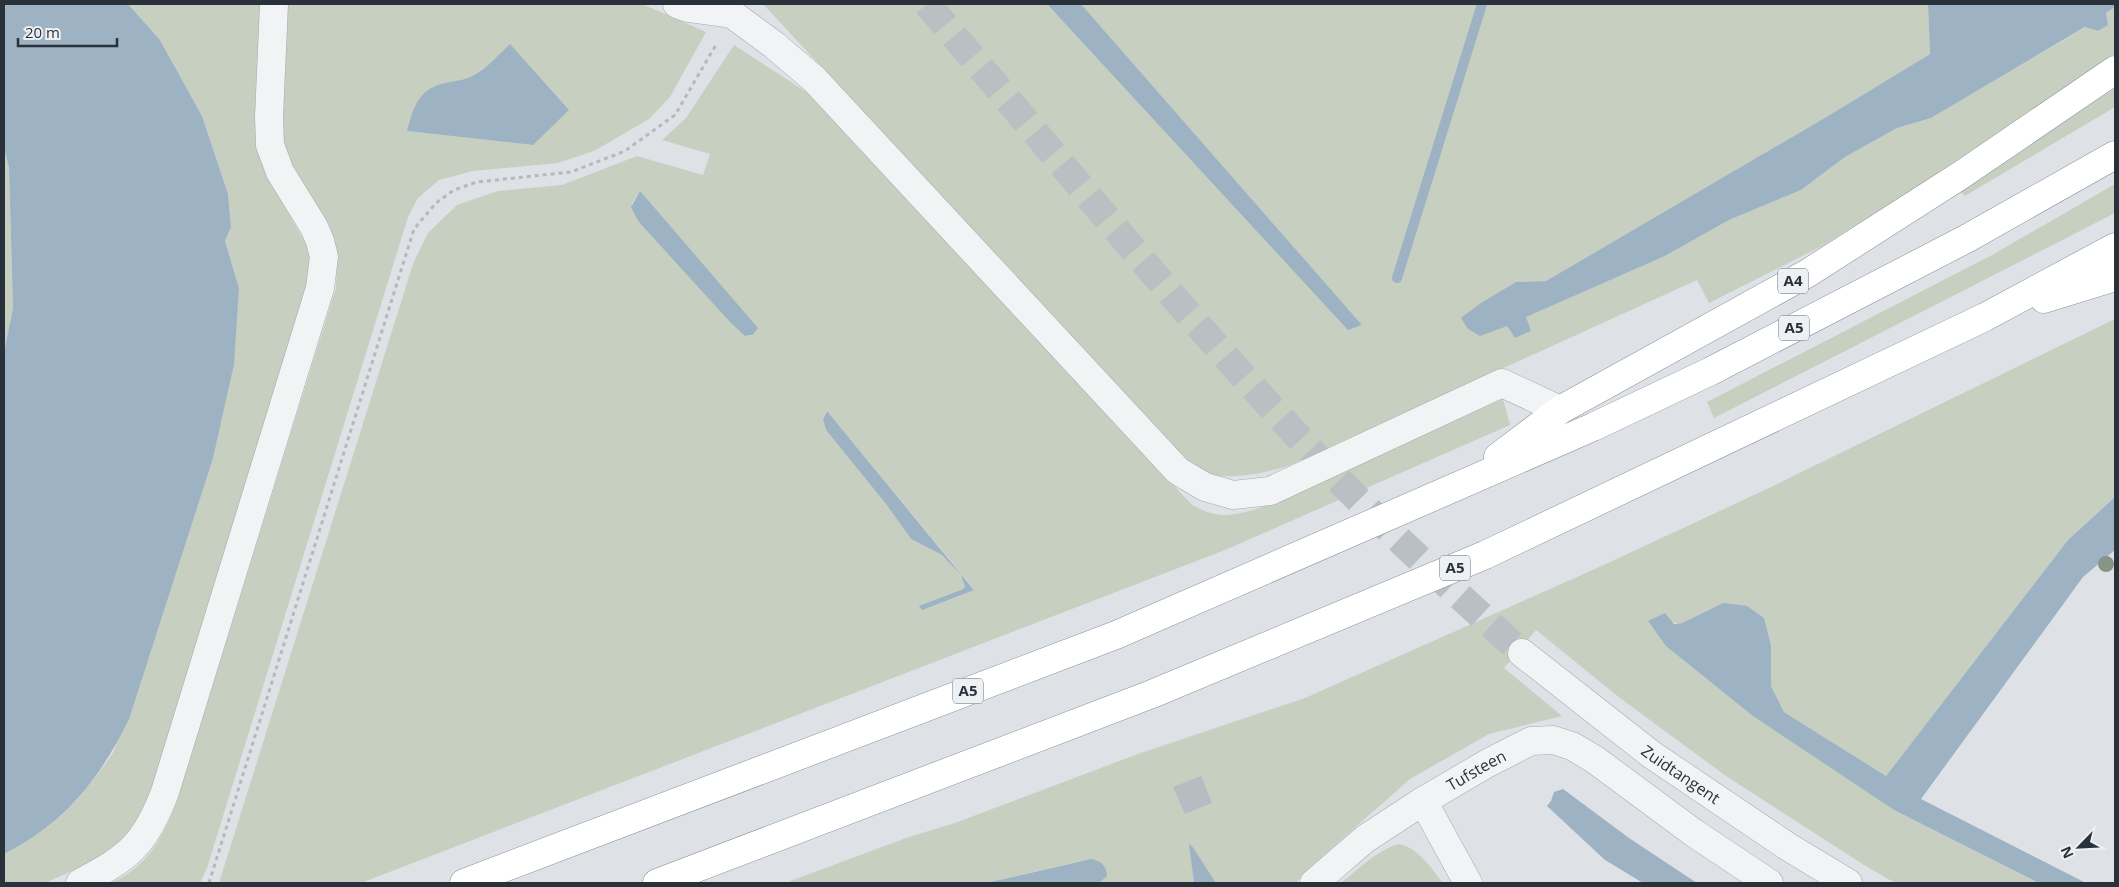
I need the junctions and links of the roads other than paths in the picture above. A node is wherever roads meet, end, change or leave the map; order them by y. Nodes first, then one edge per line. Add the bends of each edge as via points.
1 (274, 4) edge
2 (678, 4) edge
3 (730, 9) edge
4 (2115, 70) edge
5 (2115, 156) edge
6 (2115, 247) edge
7 (2115, 277) edge
8 (1985, 317) junction
9 (1560, 410) junction
10 (1465, 483) junction
11 (1522, 653) tunnel mouth
12 (1423, 801) junction
13 (80, 883) edge
14 (464, 883) edge
15 (657, 883) edge
16 (1314, 883) edge
17 (1468, 883) edge
18 (1770, 883) edge
19 (1848, 883) edge

1 - 13 lane via 270,145 280,172 320,241 324,257 320,288 156,819 138,845 115,865
2 - 3 lane via 688,8
3 - 9 lane via 814,79 1178,471 1205,487 1233,495 1270,491 1502,383
4 - 9 highway, A4 via 1961,175 1808,273
5 - 10 highway, A5 via 1966,239 1711,371
6 - 8 highway, A5
7 - 8 highway, A5
8 - 15 highway, A5 via 1486,556 1152,694
9 - 10 highway, A4
10 - 14 highway, A5 via 1116,635
11 - 19 lane, Zuidtangent via 1652,755
12 - 16 lane, Tufsteen via 1365,839
12 - 17 lane
12 - 18 lane, Tufsteen via 1531,741 1552,740 1572,746

